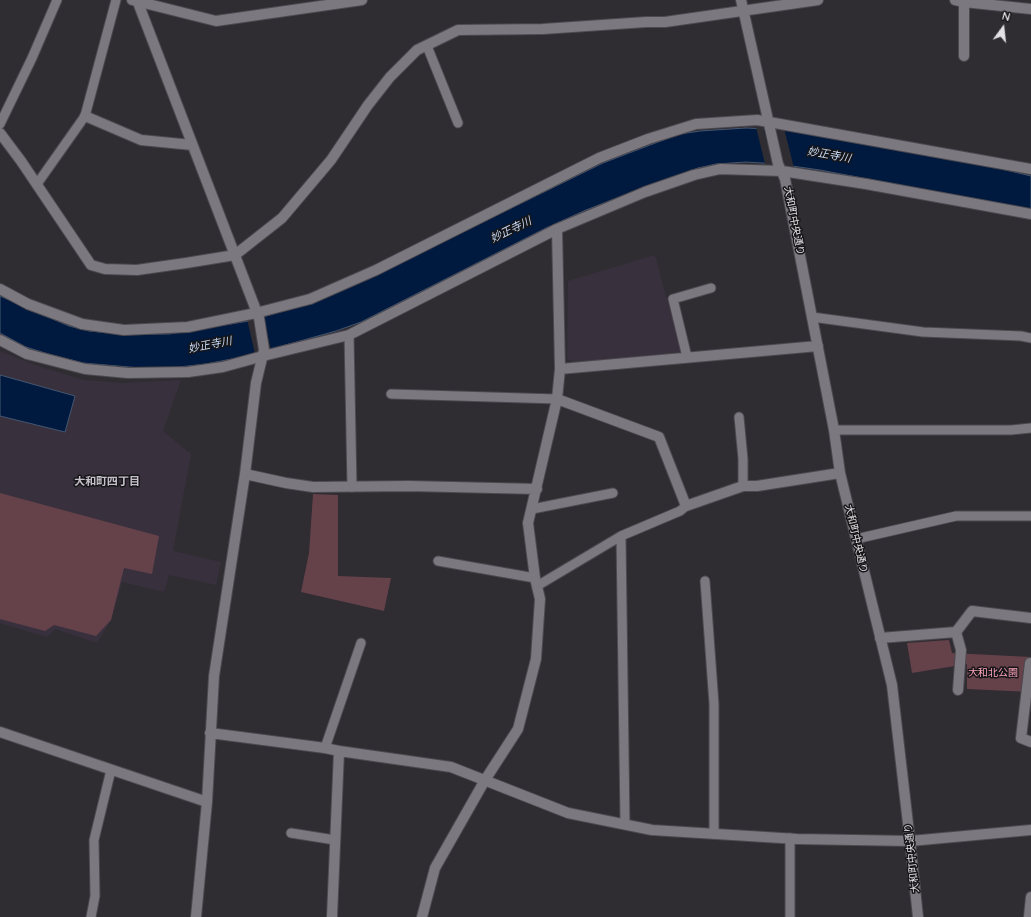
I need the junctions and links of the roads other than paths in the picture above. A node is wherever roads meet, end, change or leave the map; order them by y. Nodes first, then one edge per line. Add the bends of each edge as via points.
1 (57, 0) edge
2 (116, 0) edge
3 (135, 0) edge
4 (362, 0) edge
5 (818, 0) edge
6 (959, 1) edge
7 (742, 5) edge
8 (1031, 9) edge
9 (427, 46) junction
10 (964, 56) dead end
11 (85, 116) junction
12 (458, 123) dead end
13 (0, 124) edge
14 (769, 126) junction
15 (0, 134) edge
16 (192, 144) junction
17 (780, 168) junction
18 (1031, 169) edge
19 (37, 184) junction
20 (1031, 214) edge
21 (557, 228) junction
22 (235, 255) junction
23 (712, 288) dead end
24 (0, 289) edge
25 (257, 316) junction
26 (812, 317) junction
27 (349, 335) junction
28 (1031, 338) edge
29 (0, 340) edge
30 (818, 346) junction
31 (263, 353) junction
32 (687, 357) junction
33 (560, 369) junction
34 (391, 394) dead end
35 (557, 399) junction
36 (739, 417) dead end
37 (1031, 428) edge
38 (834, 430) junction
39 (840, 473) junction
40 (246, 474) junction
41 (743, 486) junction
42 (352, 487) junction
43 (537, 489) junction
44 (614, 493) dead end
45 (686, 506) junction
46 (532, 509) junction
47 (1031, 516) edge
48 (621, 536) junction
49 (856, 539) junction
50 (438, 561) dead end
51 (705, 581) dead end
52 (536, 582) junction
53 (1031, 618) edge
54 (956, 632) junction
55 (880, 638) junction
56 (361, 643) dead end
57 (1030, 663) edge
58 (958, 690) dead end
59 (0, 732) edge
60 (210, 733) junction
61 (1031, 742) edge
62 (325, 748) junction
63 (340, 751) junction
64 (111, 770) junction
65 (485, 780) junction
66 (207, 802) junction
67 (625, 824) junction
68 (1031, 830) edge
69 (291, 833) dead end
70 (714, 834) junction
71 (790, 838) junction
72 (335, 840) junction
73 (910, 841) junction
74 (1031, 901) edge
75 (90, 917) edge
76 (196, 917) edge
77 (332, 917) edge
78 (422, 917) edge
79 (790, 917) edge
80 (918, 917) edge
81 (1029, 917) edge

1 - 13 lane
2 - 11 lane
3 - 4 street via 216,21
3 - 16 street
5 - 7 street
6 - 8 street
6 - 10 street
7 - 9 street via 665,22 543,29 458,30
7 - 14 street, 大和町中央通り
9 - 12 lane
9 - 22 street via 418,50 390,77 331,160 282,218
11 - 16 street via 141,140
11 - 19 lane
14 - 17 street, 大和町中央通り
14 - 18 street
14 - 25 street via 757,120 696,124 648,139 599,158 376,270 310,299
15 - 19 street
16 - 22 street
17 - 20 street
17 - 21 street via 720,169 694,175 644,192
17 - 26 street, 大和町中央通り via 785,179
19 - 22 street via 91,265 105,269 137,270
21 - 27 street
21 - 33 street
22 - 25 street
23 - 32 lane via 673,299
24 - 25 street via 28,304 82,324 124,330 188,327
25 - 31 street
26 - 28 lane via 923,332
26 - 30 street, 大和町中央通り
27 - 31 street
27 - 42 lane
29 - 31 street via 27,354 85,369 128,373 188,372 223,367
30 - 32 street
30 - 38 street, 大和町中央通り
31 - 40 street via 256,383
32 - 33 street
33 - 35 street
34 - 35 lane
35 - 43 street
35 - 45 street via 659,437
36 - 41 lane
37 - 38 lane
38 - 39 street, 大和町中央通り
39 - 41 street
39 - 49 street, 大和町中央通り
40 - 42 street via 286,483
40 - 60 street via 214,676
41 - 45 street
42 - 43 street
43 - 46 street
44 - 46 lane
45 - 48 lane via 680,511
46 - 52 street via 528,523
47 - 49 lane via 956,516
48 - 52 lane
48 - 67 lane
49 - 55 street, 大和町中央通り
50 - 52 lane
51 - 70 lane via 714,704
52 - 65 street via 540,599 536,659 522,715 518,729
53 - 54 street via 972,611
54 - 55 street
54 - 58 street via 961,650
55 - 73 street, 大和町中央通り via 892,686
56 - 62 lane
57 - 61 street via 1021,738
59 - 64 street
60 - 62 street
60 - 66 street
62 - 63 street
63 - 65 street via 451,767
63 - 72 street
64 - 66 street
64 - 75 lane via 94,840 95,896
65 - 67 street via 568,813
65 - 78 street via 435,868
66 - 76 street
67 - 70 street via 652,830
68 - 73 street
69 - 72 lane
70 - 71 street
71 - 73 street
71 - 79 lane
72 - 77 street
73 - 80 street, 大和町中央通り
74 - 81 street

